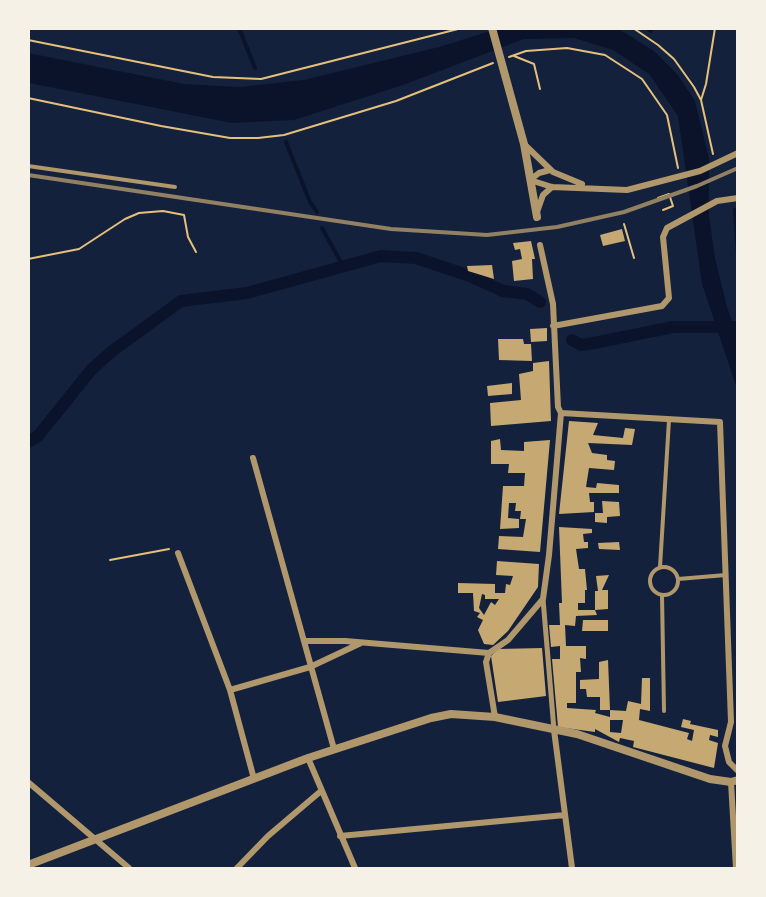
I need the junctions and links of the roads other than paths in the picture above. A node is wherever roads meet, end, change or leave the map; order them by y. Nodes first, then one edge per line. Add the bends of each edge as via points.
1 (492, 28) edge
2 (524, 144) junction
3 (738, 153) edge
4 (28, 166) edge
5 (550, 170) junction
6 (530, 180) junction
7 (175, 187) dead end
8 (552, 187) junction
9 (594, 187) junction
10 (738, 198) edge
11 (537, 216) joint
12 (540, 244) dead end
13 (553, 326) junction
14 (561, 413) junction
15 (669, 419) junction
16 (253, 458) dead end
17 (178, 553) road end
18 (660, 567) junction
19 (727, 575) junction
20 (678, 579) junction
21 (662, 596) junction
22 (543, 599) junction
23 (306, 641) junction
24 (363, 642) junction
25 (489, 653) junction
26 (310, 667) junction
27 (230, 690) junction
28 (664, 711) dead end
29 (495, 717) junction
30 (554, 730) junction
31 (334, 749) junction
32 (308, 759) junction
33 (738, 771) edge
34 (254, 779) junction
35 (734, 781) edge
36 (28, 782) edge
37 (321, 791) junction
38 (565, 815) junction
39 (340, 836) junction
40 (95, 839) junction
41 (28, 865) edge
42 (129, 868) edge
43 (237, 868) edge
44 (355, 868) edge
45 (572, 868) edge
46 (736, 868) edge

1 - 2 street
2 - 5 street
2 - 6 street
3 - 9 street via 679,178 638,188
4 - 7 lane
5 - 6 street
5 - 9 street
6 - 8 street
6 - 11 street
8 - 9 street
8 - 11 street via 540,200
10 - 13 street via 717,201 667,228 663,237 669,298 662,306
12 - 13 street via 553,304
13 - 14 street
14 - 15 street
14 - 22 street
15 - 18 lane
15 - 19 street via 720,422
16 - 23 street
17 - 27 street
18 - 20 lane via 670,568
18 - 21 lane via 652,572 650,582 653,591
19 - 20 lane
19 - 33 street via 731,722 725,746 729,762
20 - 21 lane via 674,591
21 - 28 lane
22 - 25 street via 508,640
22 - 30 street
23 - 24 street
23 - 26 street
24 - 25 street
24 - 26 street
25 - 29 street via 486,662
26 - 27 street
26 - 31 street
27 - 34 street
29 - 30 street
29 - 31 street via 464,714 431,718
30 - 35 street via 599,740 710,779
30 - 38 street
31 - 32 street
32 - 34 street
32 - 37 street
34 - 40 street
35 - 46 street
36 - 40 street
37 - 39 street
37 - 43 street
38 - 39 street
38 - 45 street
39 - 44 street
40 - 41 street
40 - 42 street

